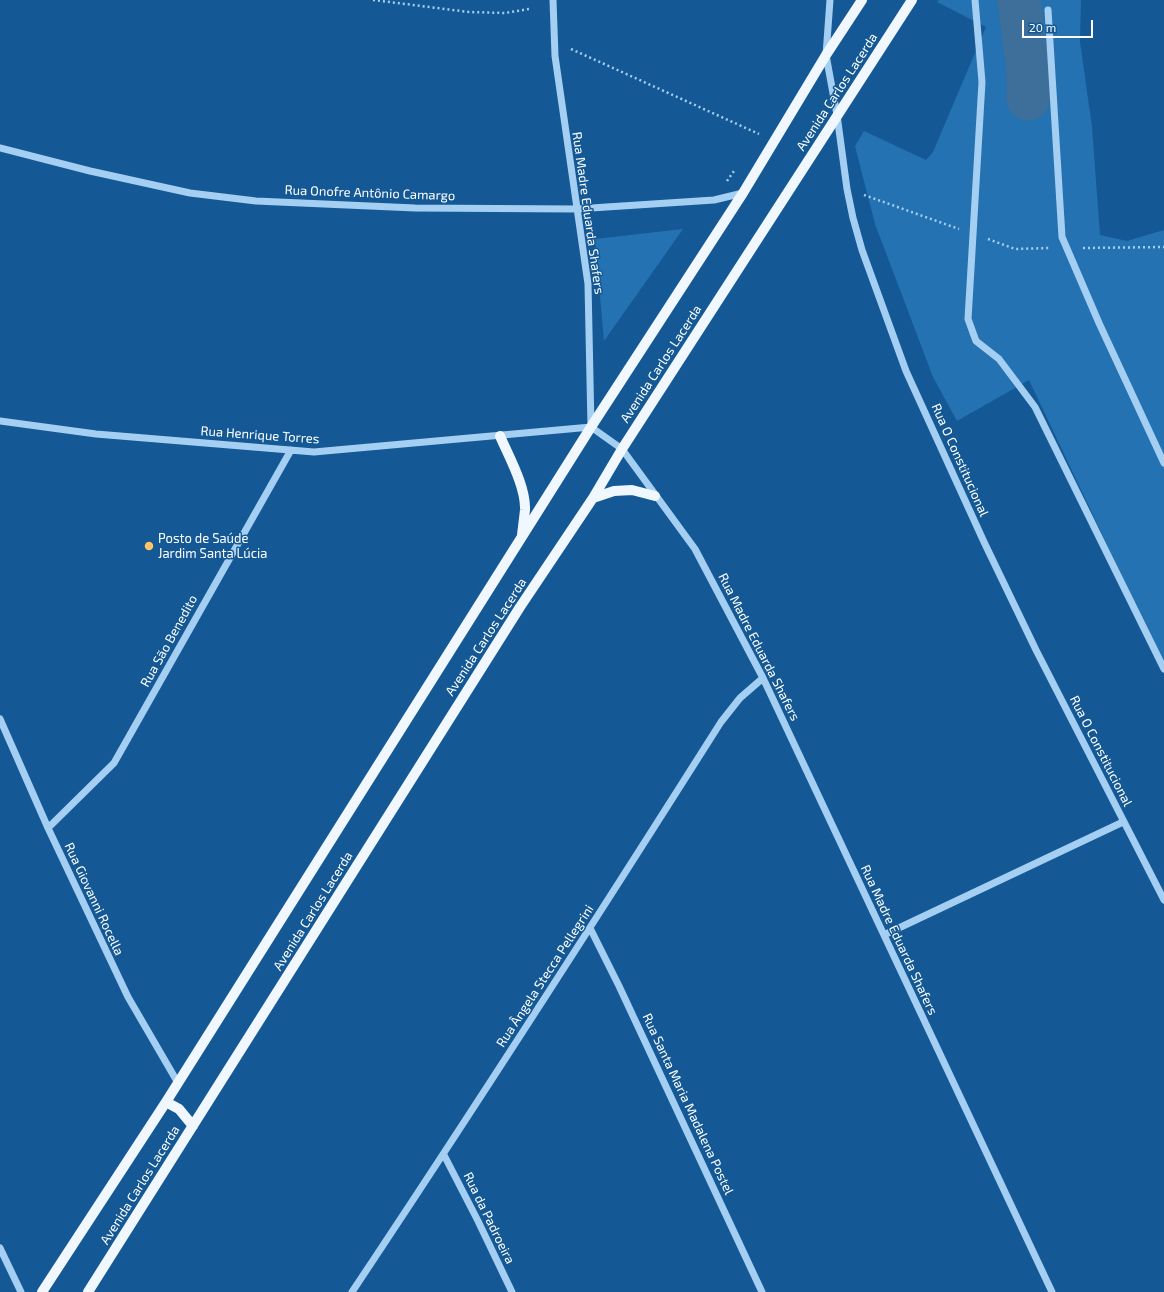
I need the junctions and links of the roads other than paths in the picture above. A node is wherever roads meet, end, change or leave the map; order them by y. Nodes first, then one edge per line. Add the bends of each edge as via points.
1 (553, 0) edge
2 (830, 0) edge
3 (862, 0) edge
4 (912, 0) edge
5 (975, 0) edge
6 (1048, 10) dead end
7 (826, 55) junction
8 (837, 116) junction
9 (0, 148) edge
10 (744, 193) junction
11 (576, 209) junction
12 (0, 421) edge
13 (591, 427) junction
14 (500, 436) junction
15 (622, 449) junction
16 (291, 450) junction
17 (1164, 463) edge
18 (656, 496) junction
19 (593, 498) junction
20 (521, 538) junction
21 (1164, 669) edge
22 (763, 678) junction
23 (0, 719) edge
24 (1123, 822) junction
25 (48, 828) junction
26 (1164, 900) edge
27 (590, 928) junction
28 (884, 934) junction
29 (178, 1083) junction
30 (166, 1102) junction
31 (193, 1126) junction
32 (444, 1155) junction
33 (0, 1248) edge
34 (21, 1292) edge
35 (42, 1292) edge
36 (88, 1292) edge
37 (352, 1292) edge
38 (512, 1292) edge
39 (762, 1292) edge
40 (1052, 1292) edge

1 - 11 street, Rua Madre Eduarda Shafers via 555,56
2 - 7 street, Rua O Constitucional
3 - 7 main road, Avenida Carlos Lacerda
4 - 8 main road, Avenida Carlos Lacerda
5 - 21 street via 982,82 968,319 976,341 999,359 1035,407
6 - 17 street via 1062,237
7 - 8 street, Rua O Constitucional
7 - 10 main road, Avenida Carlos Lacerda
8 - 15 main road, Avenida Carlos Lacerda
8 - 24 street, Rua O Constitucional via 853,218 906,371 984,542
9 - 11 street, Rua Onofre Antônio Camargo via 190,193 256,201 415,208
10 - 11 street, Rua Onofre Antônio Camargo via 714,200
10 - 13 main road, Avenida Carlos Lacerda
11 - 13 street, Rua Madre Eduarda Shafers via 588,284
12 - 16 street, Rua Henrique Torres via 96,434
13 - 14 street, Rua Henrique Torres
13 - 15 street, Rua Madre Eduarda Shafers
13 - 20 main road, Avenida Carlos Lacerda
14 - 16 street, Rua Henrique Torres via 314,452
14 - 20 main road via 522,490 525,509
15 - 18 street, Rua Madre Eduarda Shafers
15 - 19 main road, Avenida Carlos Lacerda
16 - 25 street, Rua São Benedito via 114,764
18 - 19 main road via 632,490 614,491
18 - 22 street, Rua Madre Eduarda Shafers via 695,549
19 - 31 main road, Avenida Carlos Lacerda via 520,607
20 - 29 main road, Avenida Carlos Lacerda
22 - 27 street, Rua Ângela Stecca Pellegrini via 740,698 721,722
22 - 28 street, Rua Madre Eduarda Shafers
23 - 25 street, Rua Giovanni Rocella
24 - 26 street, Rua O Constitucional
24 - 28 street
25 - 29 street, Rua Giovanni Rocella via 128,997
27 - 32 street, Rua Ângela Stecca Pellegrini
27 - 39 street, Rua Santa Maria Madalena Postel via 620,986
28 - 40 street, Rua Madre Eduarda Shafers
29 - 30 main road, Avenida Carlos Lacerda
30 - 31 main road via 179,1109
30 - 35 main road, Avenida Carlos Lacerda
31 - 36 main road, Avenida Carlos Lacerda
32 - 37 street, Rua Ângela Stecca Pellegrini
32 - 38 street, Rua da Padroeira
33 - 34 street

